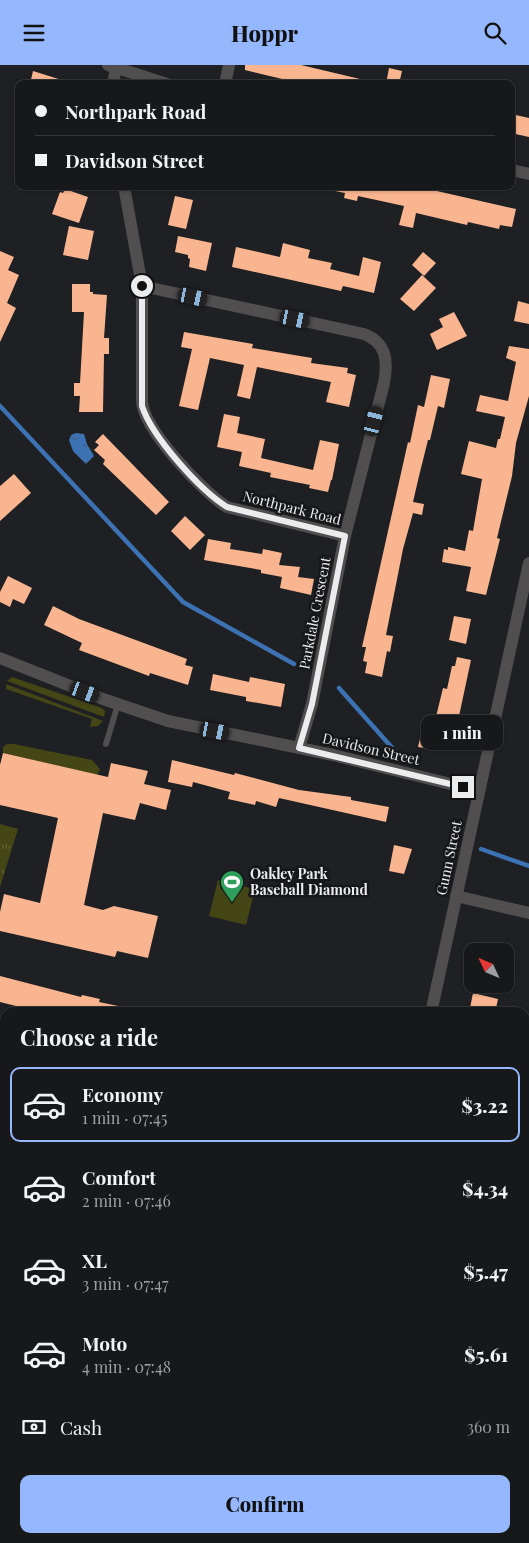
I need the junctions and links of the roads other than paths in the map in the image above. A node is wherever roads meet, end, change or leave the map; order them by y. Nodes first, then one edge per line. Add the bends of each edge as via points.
1 (229, 65) edge
2 (112, 66) edge
3 (113, 80) edge
4 (154, 80) edge
5 (226, 80) edge
6 (515, 171) edge
7 (529, 174) edge
8 (125, 190) edge
9 (142, 286) junction
10 (345, 536) junction
11 (529, 563) edge
12 (1, 662) edge
13 (118, 705) junction
14 (106, 744) dead end
15 (299, 748) junction
16 (479, 791) junction
17 (456, 896) junction
18 (529, 913) edge
19 (432, 1007) edge

1 - 5 street
2 - 3 street
2 - 4 street
6 - 7 street
8 - 9 street, Northpark Road
9 - 10 street, Northpark Road via 142,406 160,439 208,493 227,507
9 - 10 street, Parkdale Crescent via 364,334 380,345 387,367
10 - 15 street, Parkdale Crescent via 312,704
11 - 16 street, Gunn Street
12 - 13 street, Davidson Street
13 - 14 lane
13 - 15 street, Davidson Street via 178,724
15 - 16 street, Davidson Street
16 - 17 street, Gunn Street
17 - 18 street
17 - 19 street, Gunn Street

